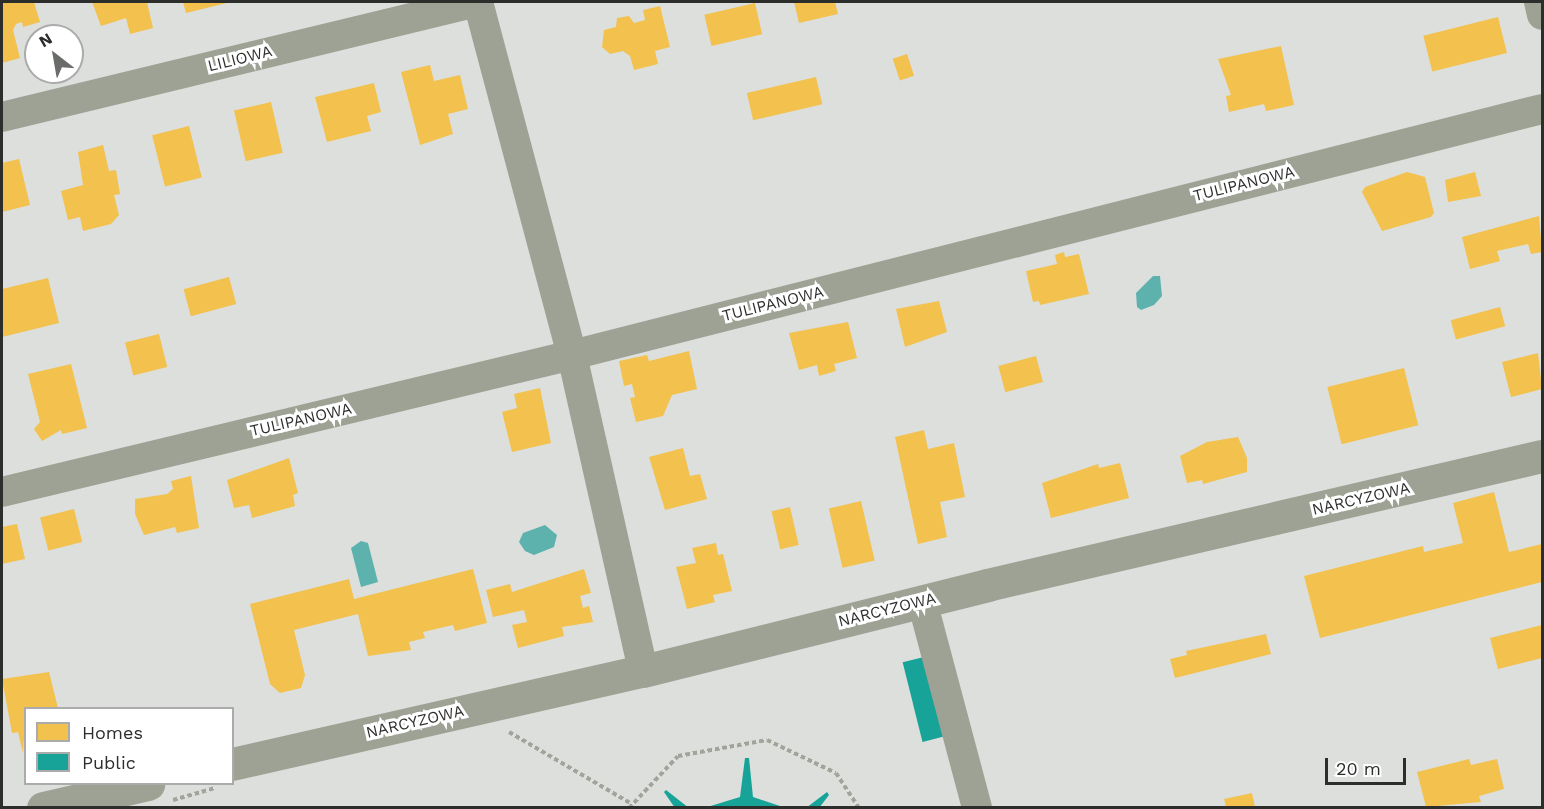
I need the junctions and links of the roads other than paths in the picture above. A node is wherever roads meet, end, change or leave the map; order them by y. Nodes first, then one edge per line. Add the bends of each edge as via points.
1 (478, 2) edge
2 (1539, 2) edge
3 (1542, 15) edge
4 (1542, 109) edge
5 (2, 117) edge
6 (572, 355) junction
7 (1542, 456) edge
8 (2, 492) edge
9 (922, 601) junction
10 (643, 671) junction
11 (234, 764) edge
12 (139, 785) edge
13 (43, 807) edge
14 (977, 807) edge

1 - 5 street, LILIOWA
1 - 6 street
2 - 3 street
4 - 6 street, TULIPANOWA
6 - 8 street, TULIPANOWA
6 - 10 street
7 - 9 street, NARCYZOWA
9 - 10 street, NARCYZOWA
9 - 14 street
10 - 11 street, NARCYZOWA
12 - 13 street

